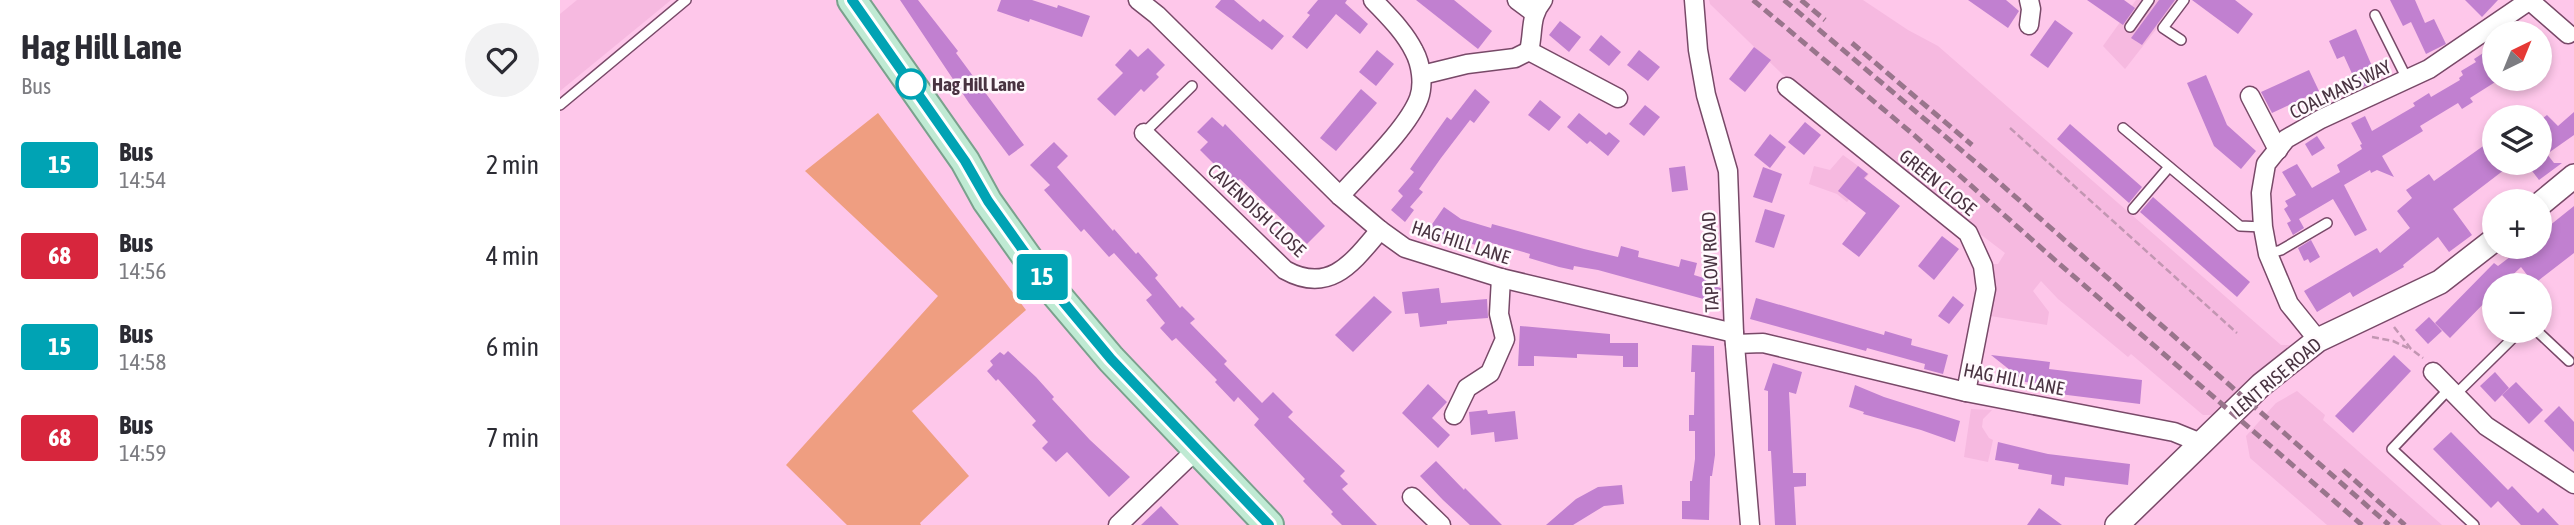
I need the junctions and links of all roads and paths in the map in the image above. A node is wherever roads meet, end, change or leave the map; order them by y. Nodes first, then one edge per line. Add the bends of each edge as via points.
1 (686, 0) edge
2 (852, 0) edge
3 (1138, 0) edge
4 (1373, 0) edge
5 (1517, 0) edge
6 (1694, 0) edge
7 (2029, 0) edge
8 (2149, 0) edge
9 (2184, 0) edge
10 (2530, 0) edge
11 (1538, 6) edge
12 (2375, 15) dead end
13 (2029, 25) dead end
14 (2130, 27) dead end
15 (2568, 34) dead end
16 (2181, 40) dead end
17 (1529, 51) junction
18 (1422, 75) junction
19 (2407, 79) junction
20 (1192, 86) dead end
21 (1787, 87) dead end
22 (2250, 96) dead end
23 (1618, 98) dead end
24 (560, 105) edge
25 (2010, 128) dead end
26 (2123, 128) dead end
27 (1144, 133) joint
28 (2278, 150) junction
29 (2169, 167) junction
30 (2574, 176) edge
31 (2552, 194) edge
32 (1340, 195) junction
33 (2133, 209) dead end
34 (2327, 223) dead end
35 (2263, 227) junction
36 (1380, 230) junction
37 (2482, 249) edge
38 (2269, 254) junction
39 (1501, 278) junction
40 (2382, 310) junction
41 (2237, 333) dead end
42 (2370, 336) dead end
43 (1735, 339) junction
44 (2318, 340) junction
45 (2507, 343) edge
46 (2550, 343) edge
47 (2412, 349) junction
48 (2569, 361) dead end
49 (2430, 366) joint
50 (1966, 392) junction
51 (2452, 392) junction
52 (1454, 415) dead end
53 (2201, 443) junction
54 (1196, 450) junction
55 (2574, 484) edge
56 (1412, 497) dead end
57 (1118, 525) edge
58 (1269, 525) edge
59 (1441, 525) edge
60 (1750, 525) edge
61 (2117, 525) edge
62 (2474, 525) edge

1 - 24 lane
2 - 54 main road via 1040,274
3 - 32 street, HAG HILL LANE
4 - 18 street via 1400,29
5 - 11 street
6 - 43 street, TAPLOW ROAD via 1704,83 1728,171
7 - 13 street
8 - 14 lane
9 - 16 lane via 2163,28
10 - 15 street, COALMANS WAY
10 - 19 street, COALMANS WAY
11 - 17 street
12 - 19 lane
17 - 18 street via 1515,58
17 - 23 street
18 - 32 street via 1419,98 1405,122
19 - 28 street, COALMANS WAY via 2321,119 2286,139
20 - 27 lane
21 - 50 street, GREEN CLOSE via 1968,233 1983,266 1986,289
22 - 28 street
25 - 41 path
26 - 29 lane
27 - 36 street, CAVENDISH CLOSE via 1293,274 1313,279 1332,276 1356,259
28 - 35 street, COALMANS WAY via 2266,164 2261,193
29 - 33 lane
29 - 35 lane via 2240,226
30 - 31 street
32 - 36 street, HAG HILL LANE
34 - 38 lane
35 - 38 street, COALMANS WAY
36 - 39 street, HAG HILL LANE via 1405,248
37 - 40 street, LENT RISE ROAD via 2440,282
38 - 44 street, COALMANS WAY via 2289,304
39 - 43 street, HAG HILL LANE
39 - 52 street via 1499,314 1505,339 1490,373 1468,388
40 - 44 street, LENT RISE ROAD
40 - 47 path
42 - 47 path
43 - 50 street, HAG HILL LANE
43 - 60 street, TAPLOW ROAD
44 - 53 street, LENT RISE ROAD via 2261,385
45 - 51 lane
46 - 48 lane
47 - 49 path
49 - 51 street
50 - 53 street, HAG HILL LANE via 2174,432
51 - 55 street via 2492,430
51 - 62 lane via 2392,449
53 - 61 street, LENT RISE ROAD
54 - 57 street
54 - 58 main road
56 - 59 street

